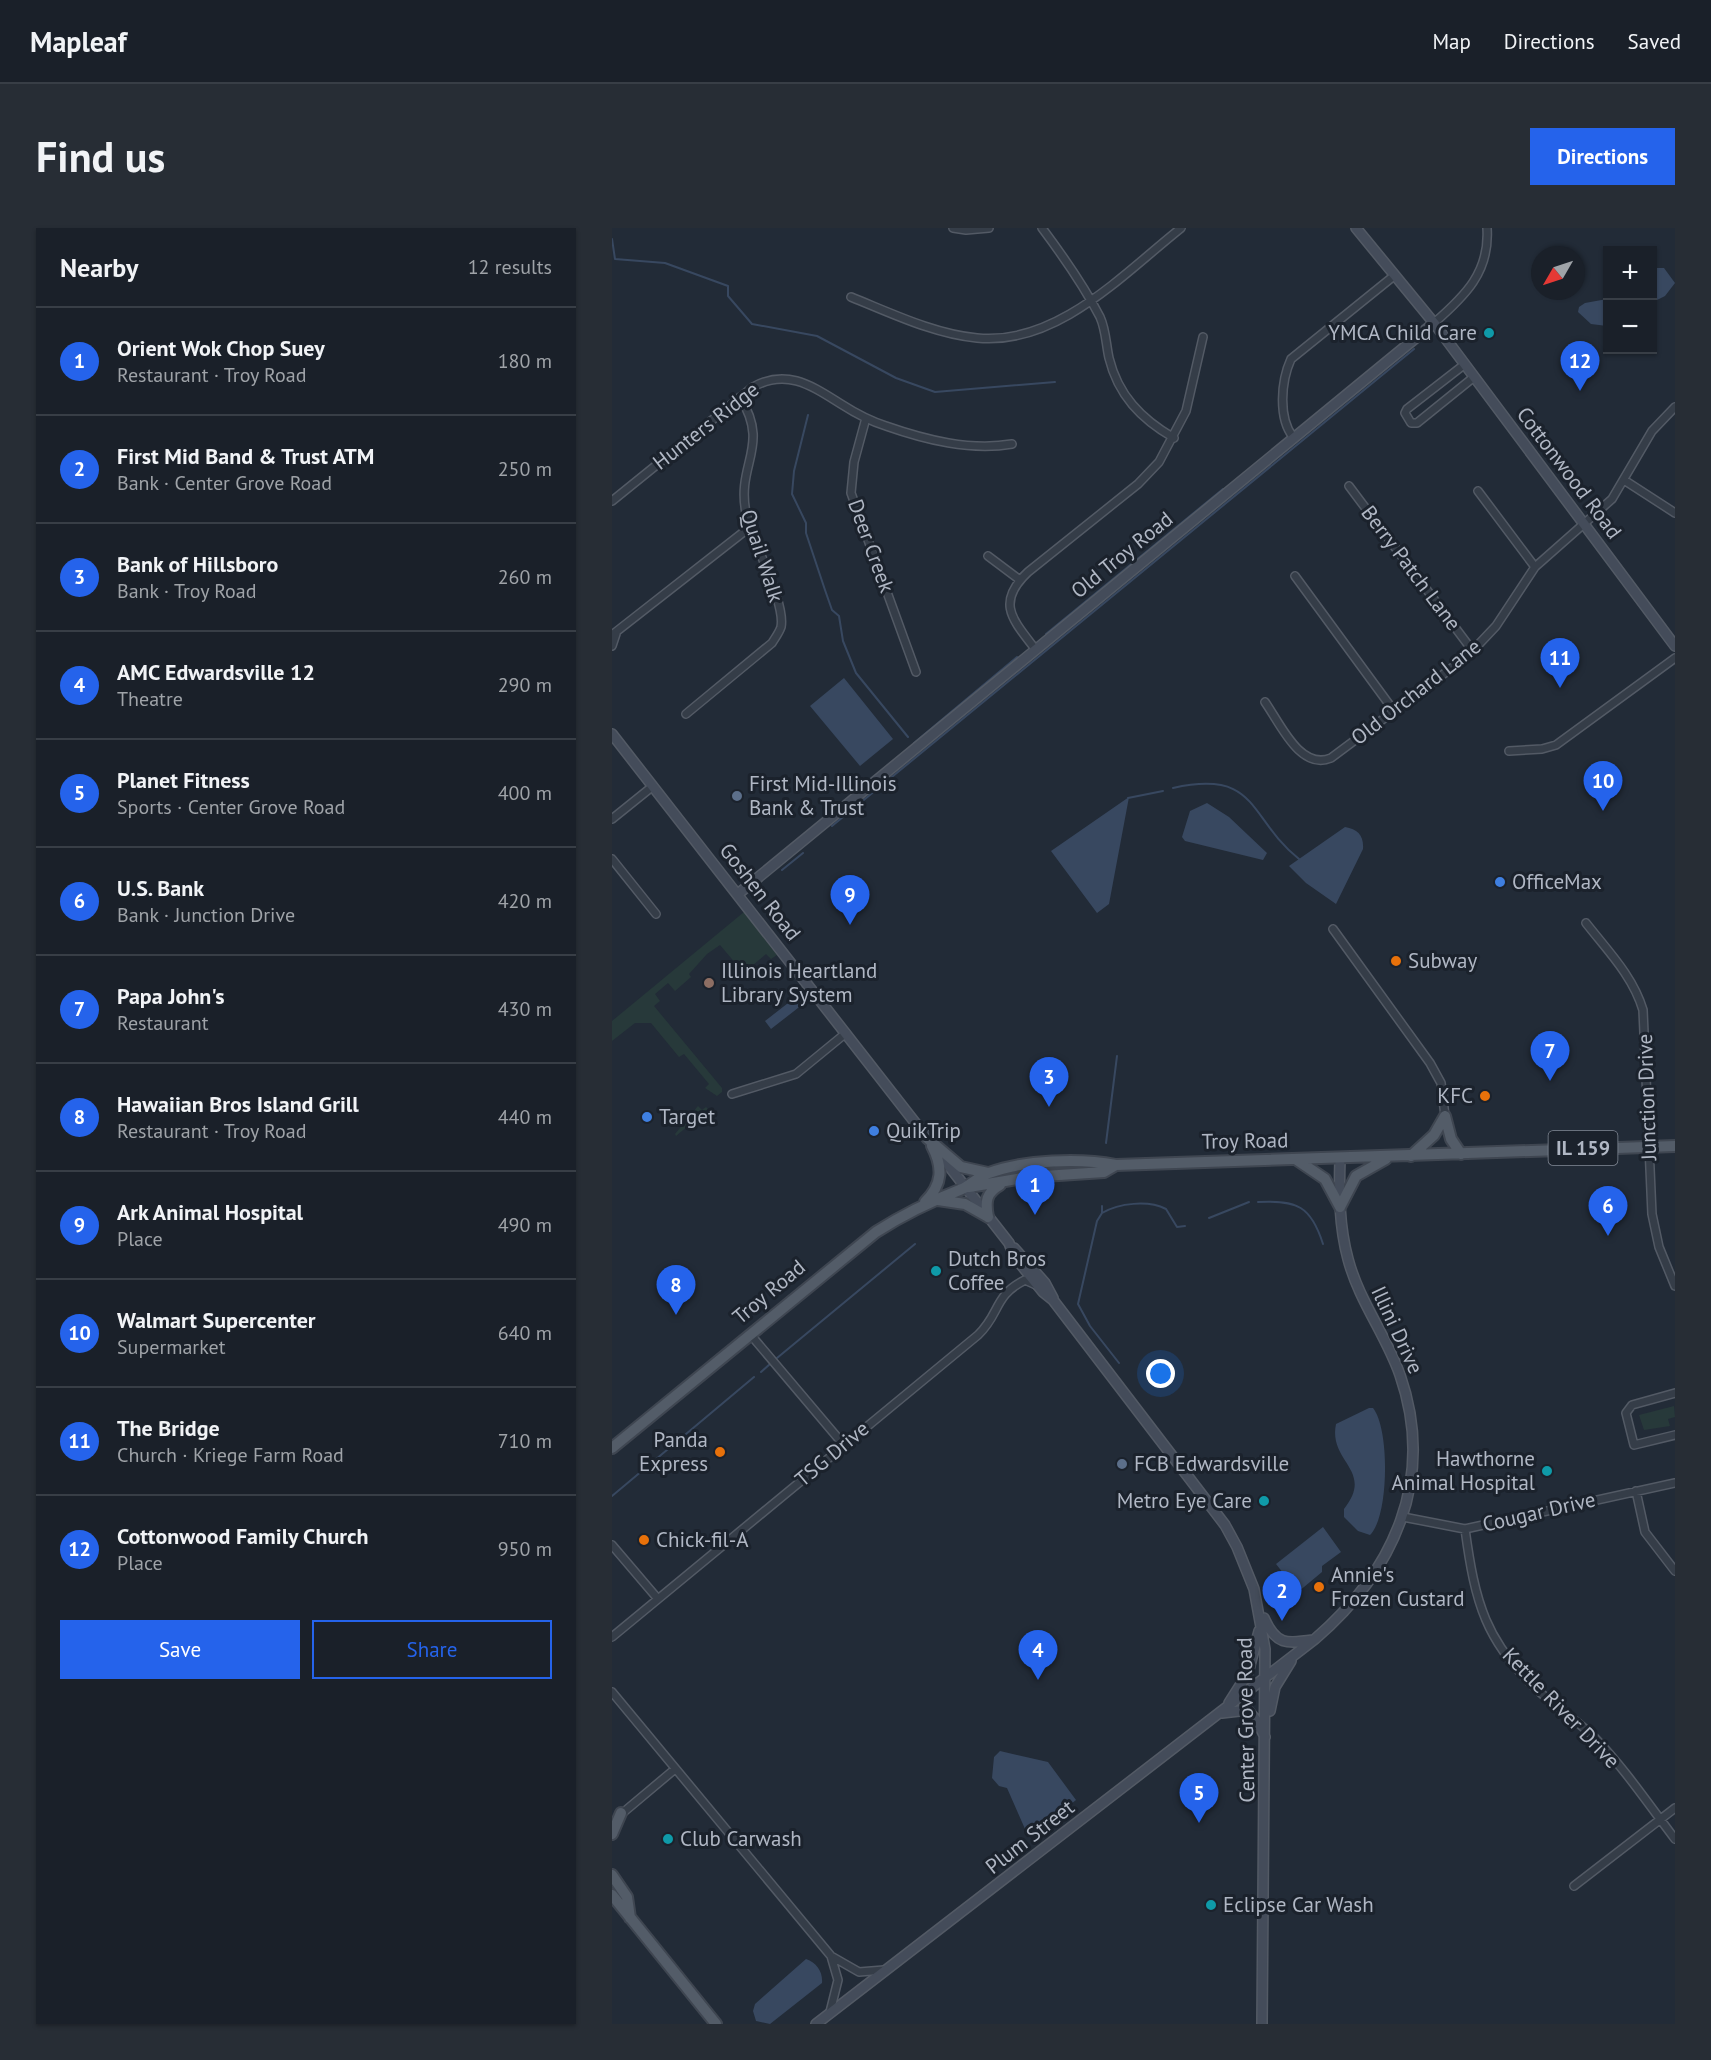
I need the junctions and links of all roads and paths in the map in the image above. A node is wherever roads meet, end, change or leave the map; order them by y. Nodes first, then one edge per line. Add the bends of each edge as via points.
1 (953, 228) edge
2 (989, 228) edge
3 (1042, 228) edge
4 (1181, 228) edge
5 (1356, 228) edge
6 (1487, 228) edge
7 (1395, 275) junction
8 (851, 297) dead end
9 (1090, 300) junction
10 (1434, 323) junction
11 (1203, 337) dead end
12 (1465, 364) junction
13 (1474, 377) junction
14 (740, 397) junction
15 (1675, 407) edge
16 (866, 418) junction
17 (1293, 437) junction
18 (1174, 438) junction
19 (1012, 444) dead end
20 (1624, 480) junction
21 (1349, 486) dead end
22 (1478, 491) dead end
23 (612, 501) edge
24 (1675, 513) edge
25 (1585, 525) junction
26 (750, 527) junction
27 (988, 556) dead end
28 (1535, 567) junction
29 (1295, 576) dead end
30 (1020, 580) junction
31 (614, 635) edge
32 (612, 646) edge
33 (1675, 646) edge
34 (1036, 650) junction
35 (1472, 650) junction
36 (1675, 658) edge
37 (916, 672) dead end
38 (1265, 702) dead end
39 (1394, 711) junction
40 (687, 714) dead end
41 (612, 734) edge
42 (1509, 751) dead end
43 (653, 786) junction
44 (612, 819) edge
45 (612, 859) edge
46 (738, 894) junction
47 (656, 914) dead end
48 (1586, 923) dead end
49 (1333, 929) dead end
50 (846, 1033) junction
51 (732, 1094) dead end
52 (1444, 1116) junction
53 (929, 1140) junction
54 (1675, 1146) edge
55 (1649, 1147) junction
56 (1461, 1154) junction
57 (1411, 1156) junction
58 (1393, 1157) junction
59 (1340, 1159) junction
60 (1296, 1160) junction
61 (1116, 1165) junction
62 (988, 1173) junction
63 (1006, 1182) junction
64 (965, 1188) junction
65 (932, 1200) junction
66 (921, 1205) junction
67 (1340, 1207) junction
68 (988, 1217) junction
69 (1009, 1243) junction
70 (1675, 1286) edge
71 (1043, 1292) junction
72 (1053, 1300) junction
73 (750, 1334) junction
74 (1675, 1393) edge
75 (1675, 1435) edge
76 (843, 1444) junction
77 (612, 1448) edge
78 (1675, 1483) edge
79 (1636, 1491) junction
80 (1403, 1517) junction
81 (1465, 1529) junction
82 (612, 1545) edge
83 (1675, 1571) edge
84 (658, 1599) junction
85 (1259, 1609) junction
86 (612, 1637) edge
87 (1315, 1639) junction
88 (1266, 1677) junction
89 (612, 1692) edge
90 (1221, 1712) junction
91 (1266, 1735) junction
92 (675, 1768) junction
93 (1675, 1808) edge
94 (621, 1813) junction
95 (1660, 1819) junction
96 (612, 1821) edge
97 (612, 1834) edge
98 (1675, 1839) edge
99 (612, 1875) edge
100 (1574, 1886) dead end
101 (612, 1896) edge
102 (630, 1918) junction
103 (831, 1956) junction
104 (884, 1970) junction
105 (830, 2013) junction
106 (716, 2024) edge
107 (816, 2024) edge
108 (1262, 2024) edge

1 - 2 street
3 - 9 street
4 - 9 street
5 - 7 street
6 - 10 street via 1482,271 1464,295
7 - 10 street
7 - 17 street via 1291,359 1285,378 1284,405
8 - 9 street via 961,336 994,339 1041,329
9 - 18 street via 1104,329 1113,371 1126,398 1145,419
10 - 12 street, Cottonwood Road
10 - 17 street, Old Troy Road
11 - 18 street via 1190,401
12 - 13 street, Cottonwood Road
12 - 13 street via 1407,409 1408,420 1417,423
13 - 25 street, Cottonwood Road
14 - 16 street, Hunters Ridge via 761,382 790,378 812,386
14 - 23 street, Hunters Ridge
14 - 26 street, Quail Walk via 754,429 754,446 743,486
15 - 20 street, Old Orchard Lane via 1652,431
16 - 19 street, Hunters Ridge via 942,441 990,447
16 - 37 street, Deer Creek via 854,462 851,493
17 - 34 street, Old Troy Road
18 - 30 street via 1138,484
20 - 24 street
20 - 25 street, Old Orchard Lane via 1612,499
21 - 35 street, Berry Patch Lane
22 - 28 street
25 - 28 street, Old Orchard Lane
25 - 33 street, Cottonwood Road
26 - 31 street
26 - 40 street, Quail Walk via 778,603 781,628 772,643
27 - 30 street
28 - 35 street, Old Orchard Lane via 1496,626
29 - 39 street
30 - 34 street via 1010,596 1011,612
31 - 32 street
34 - 46 street, Old Troy Road
35 - 39 street, Old Orchard Lane
36 - 42 street via 1556,745
38 - 39 street, Old Orchard Lane via 1303,755 1318,762 1331,758
41 - 43 street, Goshen Road
43 - 44 street
43 - 46 street, Goshen Road
45 - 47 street
46 - 50 street, Goshen Road
48 - 55 street, Junction Drive via 1625,973 1643,1010
49 - 52 street via 1430,1062 1441,1083
50 - 51 street via 796,1074
50 - 53 street, Goshen Road
52 - 56 main road via 1451,1139
52 - 57 main road via 1438,1130
53 - 62 main road via 961,1167
53 - 64 street, Goshen Road
53 - 66 main road via 940,1173 936,1188
54 - 55 main road, IL 159
55 - 56 main road, IL 159
55 - 70 street, Junction Drive via 1654,1227
56 - 57 main road, IL 159
57 - 58 main road, IL 159
58 - 59 main road, IL 159
58 - 67 main road via 1356,1176
59 - 60 main road, Troy Road
59 - 67 street, Illini Drive
60 - 61 main road, Troy Road
60 - 67 main road via 1325,1179
61 - 62 main road, Troy Road via 1058,1162
61 - 63 main road, Troy Road via 1104,1172 1074,1172
62 - 64 main road, Troy Road
63 - 64 main road, Troy Road
63 - 68 main road via 988,1194
64 - 65 main road, Troy Road
64 - 68 street, Center Grove Road
65 - 66 main road, Troy Road
65 - 68 main road via 965,1204
66 - 73 main road, Troy Road via 876,1232
67 - 80 street, Illini Drive via 1354,1279 1389,1347 1408,1401 1412,1458
68 - 69 street, Center Grove Road
69 - 71 street, Center Grove Road via 1014,1256
69 - 72 street, Center Grove Road via 1038,1274
71 - 72 street, Center Grove Road
71 - 76 street, TSG Drive via 1025,1280 1007,1290 986,1327
72 - 85 street, Center Grove Road via 1225,1525 1246,1567
73 - 76 street
73 - 77 main road, Troy Road
74 - 75 street via 1632,1405 1626,1413 1634,1445
76 - 84 street, TSG Drive
78 - 79 street, Cougar Drive
79 - 81 street, Cougar Drive
79 - 83 street via 1645,1532
80 - 81 street, Cougar Drive
80 - 87 street, Illini Drive via 1378,1570 1357,1599
81 - 95 street, Kettle River Drive via 1474,1593 1496,1641 1532,1684 1605,1749
82 - 84 street
84 - 86 street, TSG Drive
85 - 87 street via 1280,1640 1293,1643
85 - 88 street, Center Grove Road
85 - 90 street via 1254,1658
87 - 88 street, Illini Drive
87 - 91 street via 1281,1676
88 - 90 street, Plum Street
88 - 91 street, Center Grove Road
89 - 92 street
90 - 91 street via 1248,1710
90 - 104 street, Plum Street
91 - 108 street, Center Grove Road
92 - 94 street
92 - 103 street
93 - 95 street
94 - 96 street
94 - 97 main road
95 - 98 street, Kettle River Drive
95 - 100 street
99 - 102 main road via 627,1897
101 - 102 main road
102 - 106 main road
103 - 104 street via 860,1972
103 - 105 street via 838,1980
104 - 105 street, Plum Street
105 - 107 street, Plum Street

